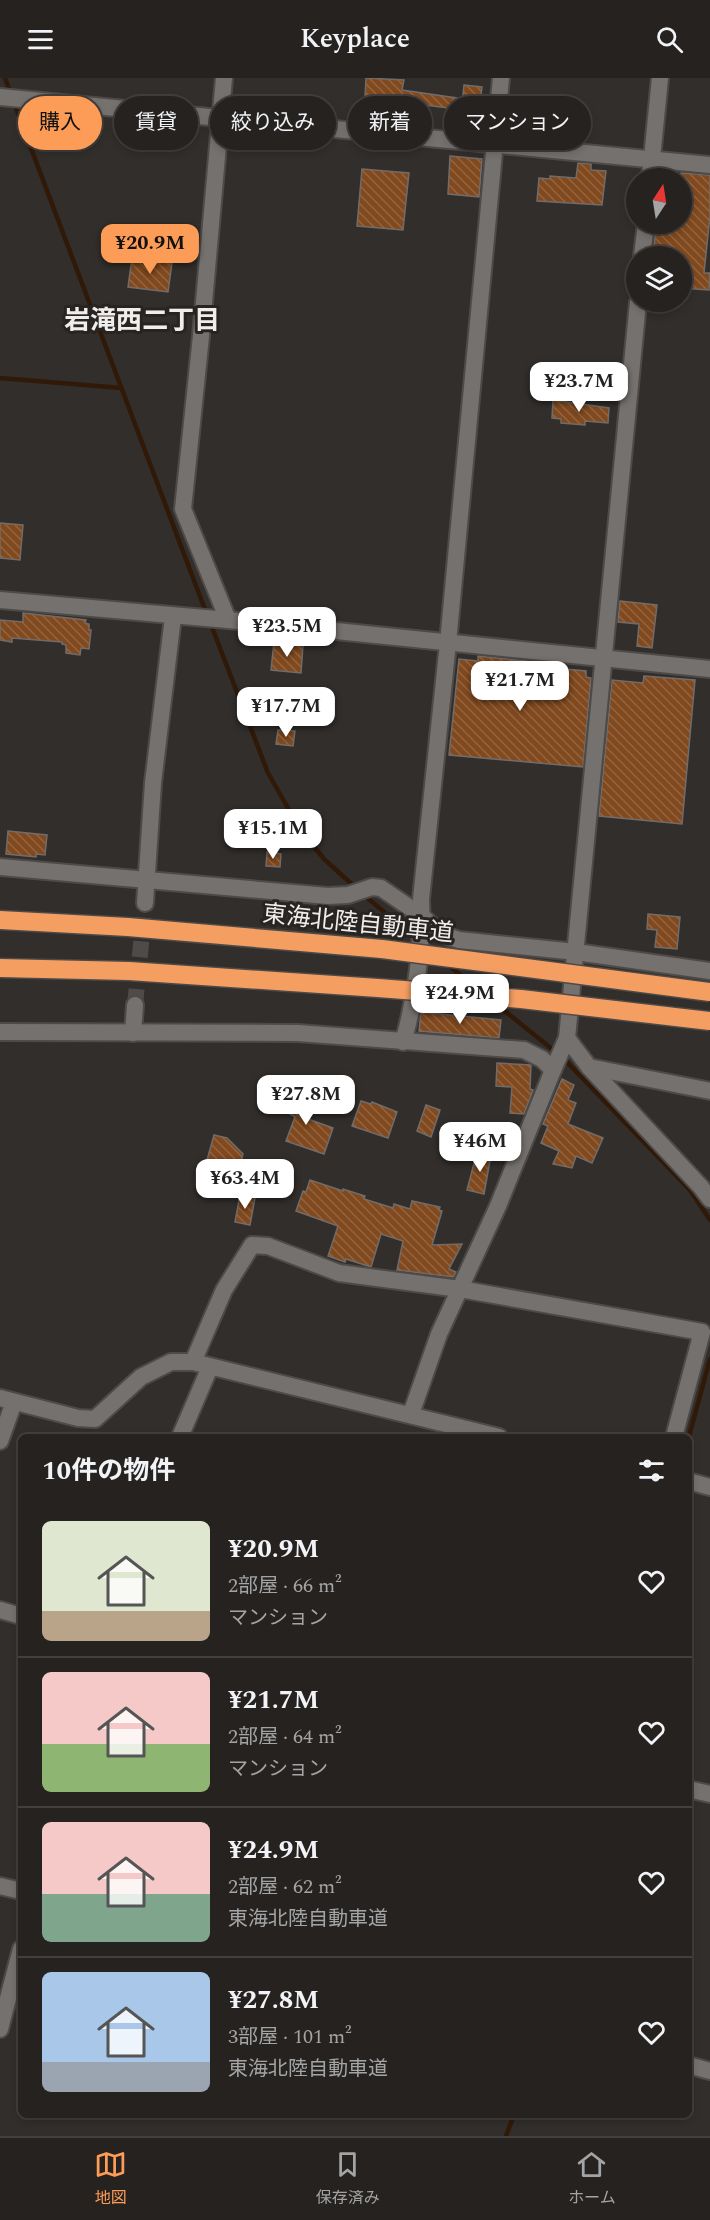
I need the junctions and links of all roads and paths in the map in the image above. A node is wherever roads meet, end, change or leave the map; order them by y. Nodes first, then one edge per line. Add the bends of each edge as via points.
1 (224, 78) edge
2 (501, 78) edge
3 (660, 78) edge
4 (222, 96) edge
5 (499, 96) edge
6 (0, 97) edge
7 (210, 117) edge
8 (336, 129) edge
9 (444, 139) edge
10 (217, 150) edge
11 (494, 150) edge
12 (554, 150) edge
13 (652, 160) junction
14 (710, 165) edge
15 (651, 168) edge
16 (637, 312) edge
17 (0, 600) edge
18 (173, 617) junction
19 (215, 620) junction
20 (448, 643) junction
21 (602, 660) junction
22 (710, 669) edge
23 (0, 867) edge
24 (147, 881) junction
25 (145, 903) tunnel mouth
26 (0, 921) edge
27 (421, 922) junction
28 (576, 952) junction
29 (0, 968) edge
30 (710, 971) edge
31 (710, 992) edge
32 (135, 1005) tunnel mouth
33 (710, 1021) edge
34 (0, 1032) edge
35 (133, 1033) junction
36 (566, 1041) junction
37 (403, 1042) junction
38 (555, 1066) junction
39 (590, 1067) junction
40 (710, 1091) edge
41 (710, 1199) edge
42 (460, 1289) junction
43 (706, 1333) edge
44 (193, 1362) junction
45 (210, 1367) junction
46 (7, 1400) edge
47 (411, 1414) junction
48 (446, 1431) edge
49 (181, 1434) edge
50 (472, 1434) edge
51 (675, 1434) edge
52 (0, 1441) edge
53 (692, 1482) edge
54 (710, 1487) edge
55 (0, 1610) edge
56 (18, 1615) edge
57 (692, 1790) edge
58 (710, 1794) edge
59 (0, 1886) edge
60 (18, 1890) edge
61 (18, 1960) edge
62 (0, 2029) edge
63 (692, 2066) edge
64 (710, 2071) edge

1 - 4 street
2 - 5 street
3 - 13 street
6 - 7 street
8 - 9 street
10 - 19 street via 183,509
11 - 20 street
12 - 13 street
13 - 14 street
13 - 15 street
16 - 21 street
17 - 18 street
18 - 19 street
18 - 24 street via 153,783
19 - 20 street
20 - 21 street
20 - 27 street
21 - 22 street
21 - 28 street
23 - 24 street
24 - 25 street
24 - 27 street via 328,896 381,888
26 - 31 highway, 東海北陸自動車道, bridge via 128,927 382,949
27 - 28 street via 459,940
27 - 37 street via 413,1008
28 - 30 street
28 - 36 street
29 - 33 highway, bridge via 129,971 378,988 521,999
32 - 35 street
34 - 35 street
35 - 37 street via 298,1034
36 - 38 street
36 - 39 street
37 - 38 street via 524,1050
38 - 42 street
39 - 40 street
39 - 41 street
42 - 43 street
42 - 44 street via 339,1273 268,1246 252,1245 224,1290
42 - 47 street via 439,1334
43 - 51 street
44 - 45 street
44 - 46 street via 171,1362 141,1377 95,1419
45 - 47 street
45 - 49 street
46 - 52 street
47 - 48 street
48 - 50 street
53 - 54 street
55 - 56 street
57 - 58 street
59 - 60 street
61 - 62 street
63 - 64 street

